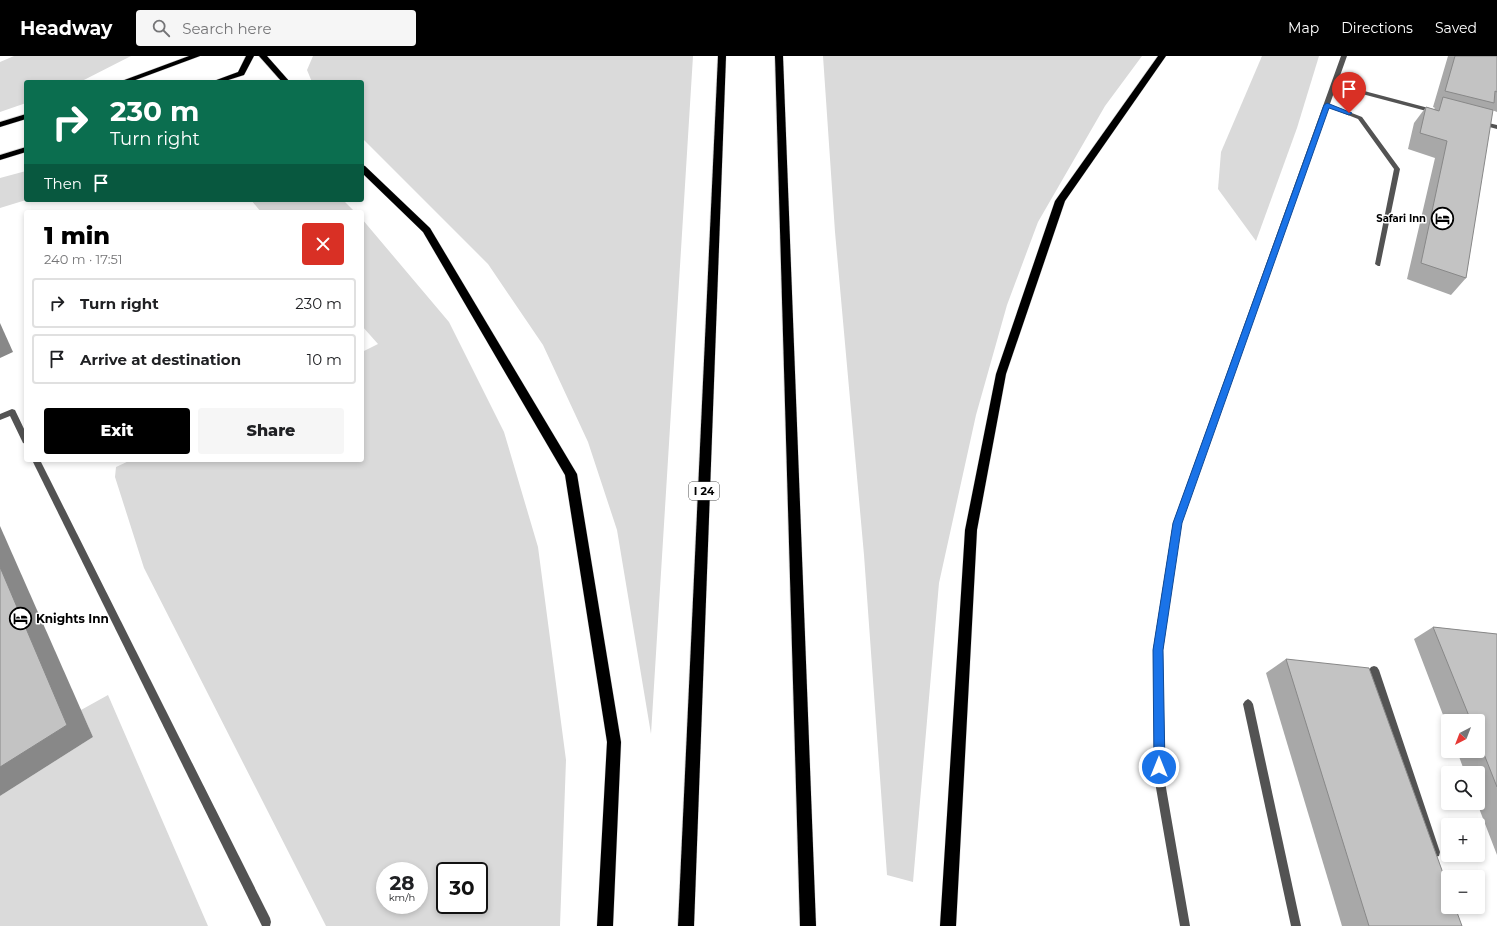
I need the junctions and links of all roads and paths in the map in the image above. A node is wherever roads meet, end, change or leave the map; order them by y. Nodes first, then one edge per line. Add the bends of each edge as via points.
1 (196, 56) edge
2 (250, 56) edge
3 (263, 56) edge
4 (722, 56) edge
5 (779, 56) edge
6 (1162, 56) edge
7 (1344, 56) edge
8 (129, 80) edge
9 (221, 80) edge
10 (284, 80) edge
11 (1334, 85) junction
12 (1327, 105) junction
13 (1438, 112) edge
14 (24, 117) edge
15 (1475, 121) edge
16 (0, 125) edge
17 (1497, 127) edge
18 (24, 150) edge
19 (0, 158) edge
20 (364, 170) edge
21 (1378, 264) dead end
22 (0, 417) edge
23 (24, 437) edge
24 (37, 462) edge
25 (1374, 670) dead end
26 (1248, 704) dead end
27 (1438, 861) edge
28 (266, 922) dead end
29 (605, 926) edge
30 (686, 926) edge
31 (808, 926) edge
32 (948, 926) edge
33 (1185, 926) edge
34 (1296, 926) edge

1 - 8 highway
2 - 9 highway via 241,73
3 - 10 highway
4 - 30 highway, I 24
5 - 31 highway
6 - 32 highway via 1060,202 1001,374 971,530
7 - 11 street
11 - 12 street
11 - 13 street
12 - 21 street via 1360,118 1397,169
12 - 33 street via 1177,523 1158,650 1160,782
14 - 16 highway
15 - 17 street
18 - 19 highway
20 - 29 highway via 427,230 571,474 614,742
22 - 23 street via 12,412
24 - 28 street
25 - 27 street
26 - 34 street

